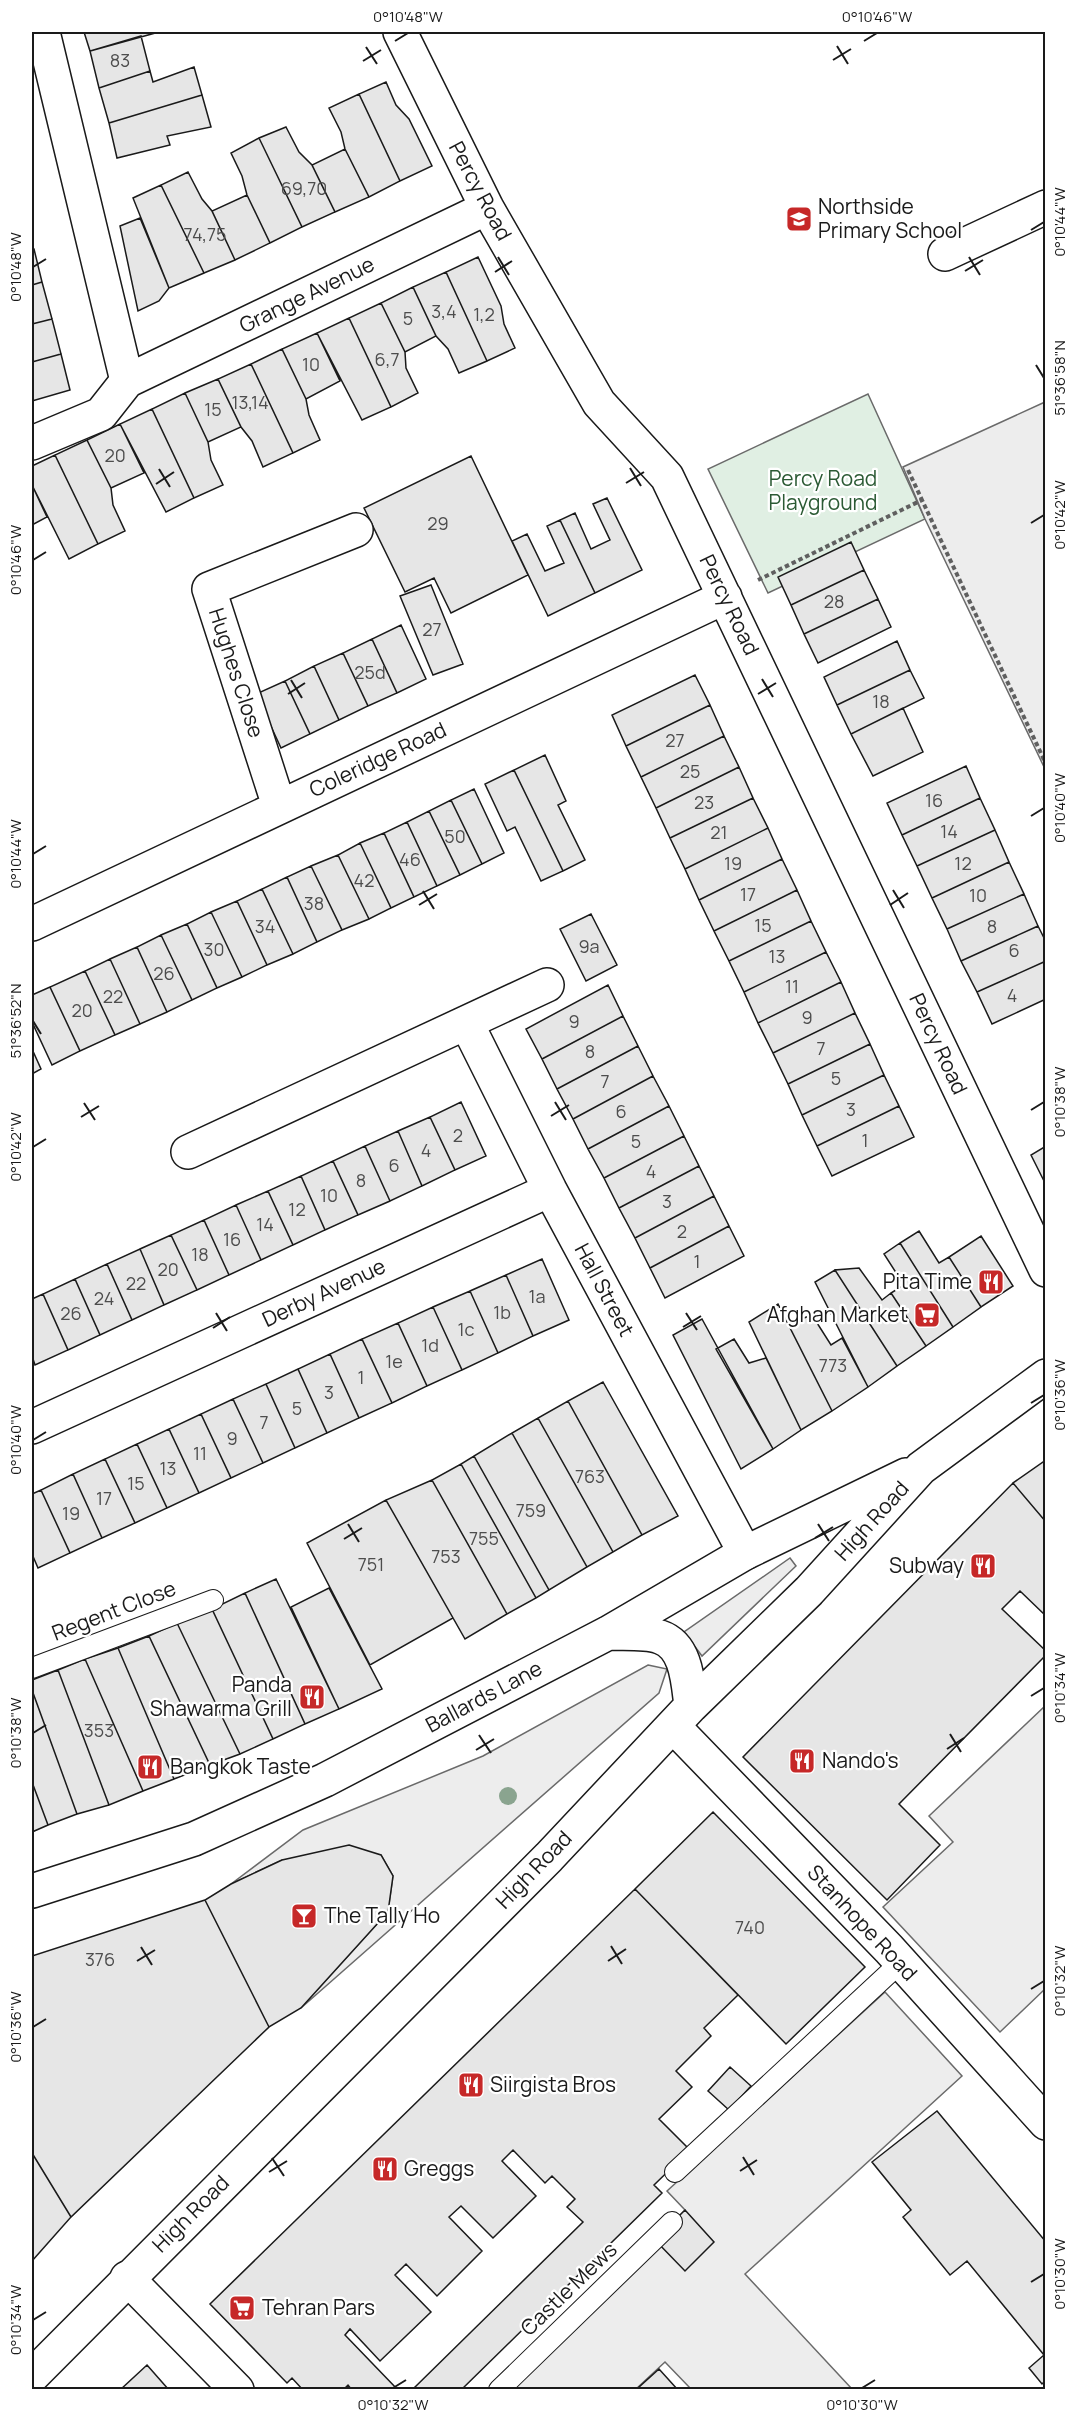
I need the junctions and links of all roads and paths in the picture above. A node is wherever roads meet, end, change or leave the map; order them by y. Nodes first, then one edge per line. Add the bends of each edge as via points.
1 (43, 32) edge
2 (400, 32) edge
3 (1046, 207) edge
4 (487, 208) junction
5 (945, 254) dead end
6 (127, 381) junction
7 (32, 443) edge
8 (908, 470) dead end
9 (922, 500) junction
10 (356, 530) dead end
11 (725, 597) junction
12 (1046, 764) edge
13 (279, 806) junction
14 (32, 924) edge
15 (547, 985) dead end
16 (467, 1024) junction
17 (188, 1152) dead end
18 (550, 1190) junction
19 (1046, 1270) edge
20 (1046, 1376) edge
21 (32, 1427) edge
22 (921, 1468) junction
23 (745, 1553) junction
24 (213, 1600) dead end
25 (608, 1633) junction
26 (32, 1668) edge
27 (682, 1716) junction
28 (32, 1892) edge
29 (901, 1962) junction
30 (1046, 2123) edge
31 (675, 2172) dead end
32 (672, 2222) dead end
33 (127, 2278) junction
34 (32, 2376) edge
35 (237, 2390) edge
36 (499, 2390) edge

1 - 6 street
2 - 4 street, Percy Road
3 - 5 street
4 - 6 street, Grange Avenue
4 - 11 street, Percy Road via 600,403 667,477
6 - 7 street, Grange Avenue via 101,414
8 - 9 path
9 - 11 path
9 - 12 path
10 - 13 street, Hughes Close via 209,590
11 - 13 street, Coleridge Road
11 - 19 street, Percy Road
13 - 14 street, Coleridge Road
15 - 16 street
16 - 17 street
16 - 18 street, Hall Street
18 - 21 street, Derby Avenue
18 - 23 street, Hall Street
20 - 22 street, High Road
22 - 23 street, Ballards Lane
22 - 27 street, High Road via 809,1591
23 - 25 street, Ballards Lane
24 - 26 lane, Regent Close
25 - 27 street via 660,1637 675,1648 686,1668
25 - 28 street, Ballards Lane via 292,1795 194,1839
27 - 29 street, Stanhope Road
27 - 33 street, High Road via 549,1857
29 - 30 street, Stanhope Road
29 - 31 lane
32 - 36 lane, Castle Mews
33 - 34 street, High Road
33 - 35 street

